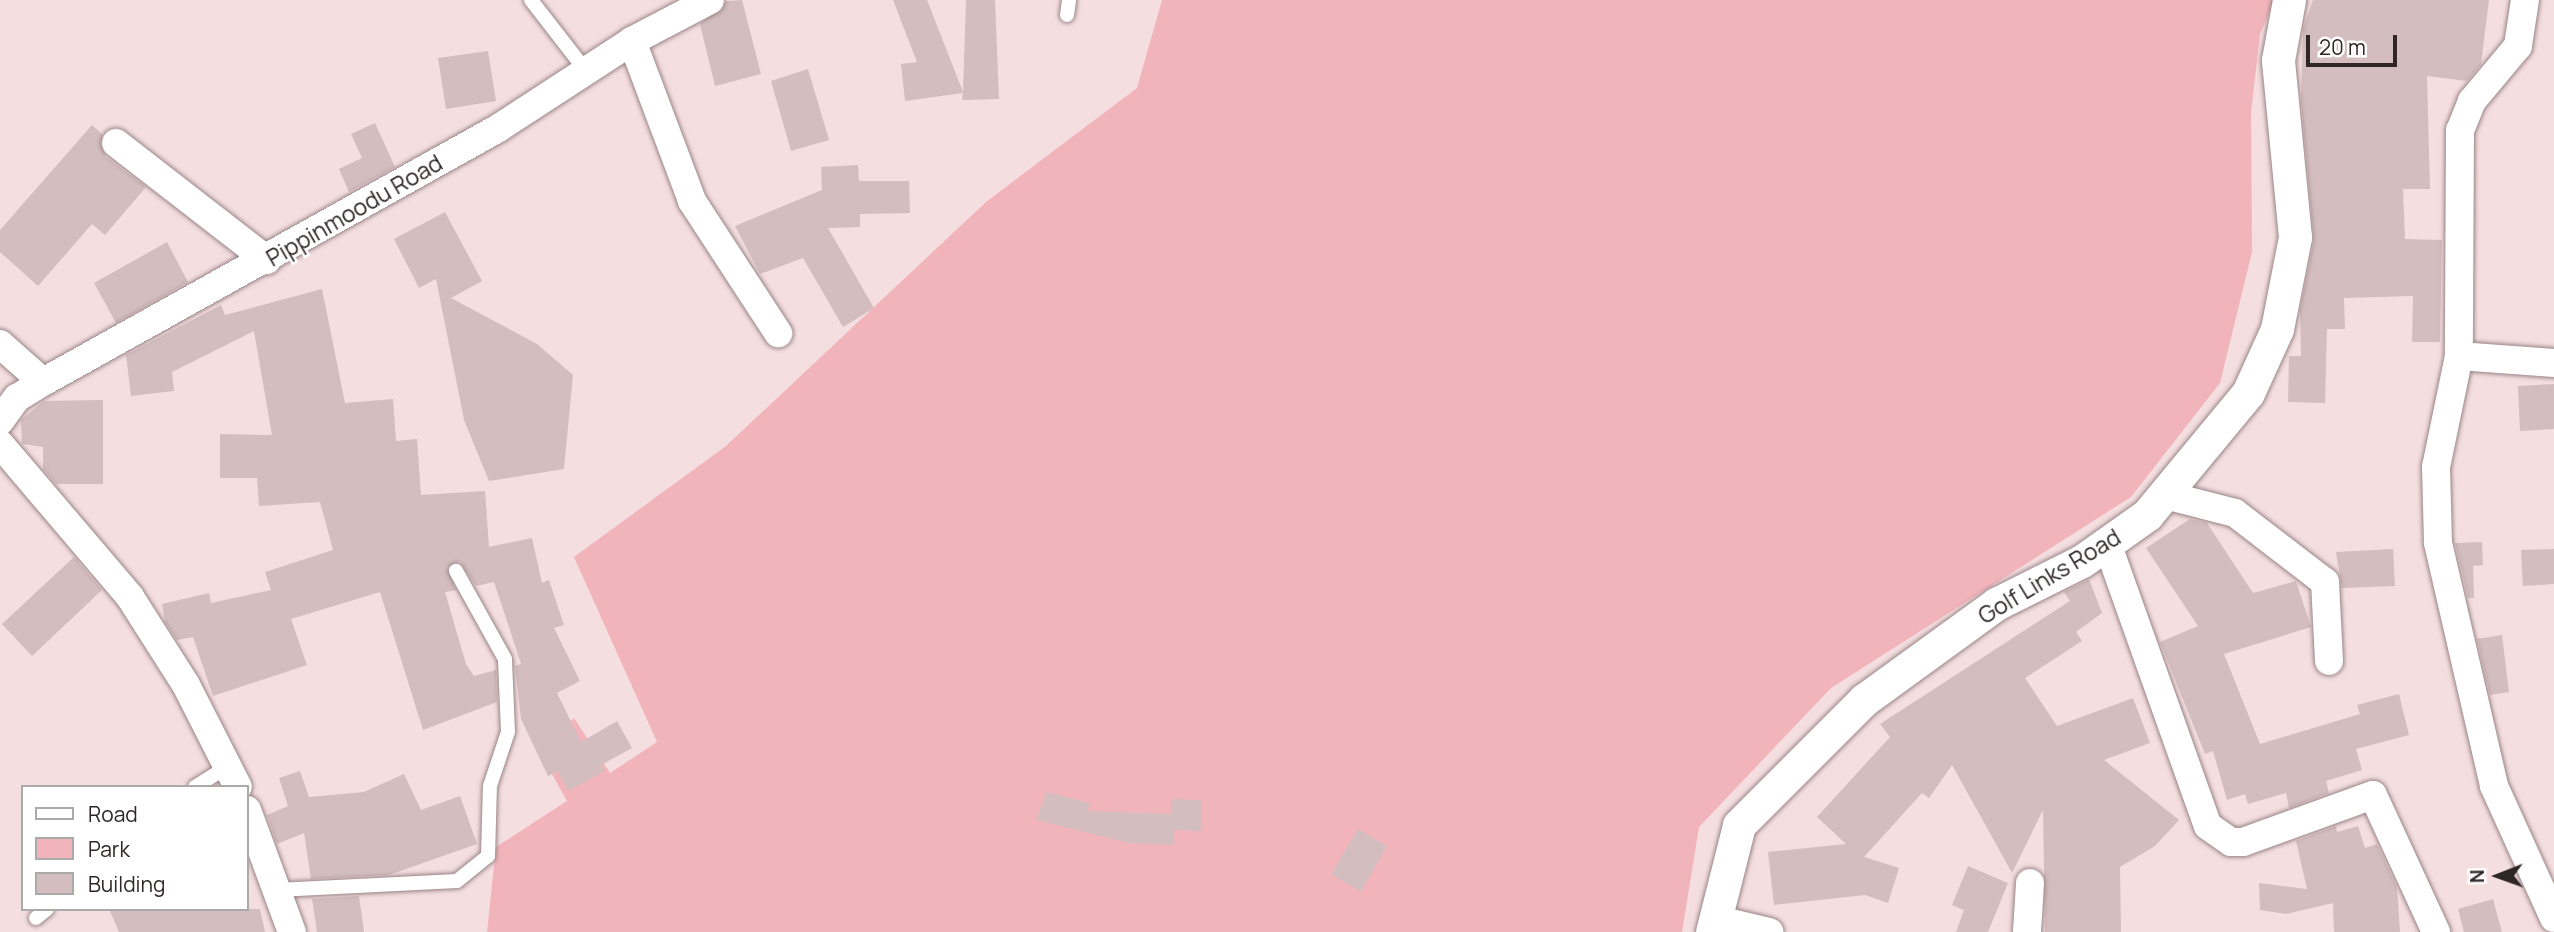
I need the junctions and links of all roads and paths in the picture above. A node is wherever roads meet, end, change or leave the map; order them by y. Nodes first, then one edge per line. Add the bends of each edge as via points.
1 (531, 0) edge
2 (710, 0) edge
3 (1069, 0) edge
4 (2289, 0) edge
5 (2525, 0) edge
6 (1068, 15) dead end
7 (632, 41) junction
8 (586, 71) junction
9 (117, 144) dead end
10 (267, 260) junction
11 (778, 333) dead end
12 (0, 345) edge
13 (2459, 356) junction
14 (2554, 363) edge
15 (43, 382) junction
16 (0, 421) edge
17 (0, 444) edge
18 (2165, 495) junction
19 (2107, 543) junction
20 (456, 571) dead end
21 (2329, 661) dead end
22 (234, 776) edge
23 (202, 785) edge
24 (248, 813) edge
25 (2030, 883) dead end
26 (277, 890) junction
27 (2554, 919) edge
28 (1714, 925) edge
29 (292, 932) edge
30 (1769, 932) edge
31 (2027, 932) edge
32 (2436, 932) edge

1 - 8 lane
2 - 7 street, Pippinmoodu Road
3 - 6 lane
4 - 18 street, Golf Links Road via 2278,60 2295,237 2277,330 2248,393
5 - 13 street via 2518,46 2472,101 2460,130
7 - 8 street, Pippinmoodu Road
7 - 11 street via 692,201
8 - 10 street, Pippinmoodu Road
9 - 10 street
10 - 15 street, Pippinmoodu Road
12 - 15 street
13 - 14 street
13 - 27 street via 2436,467 2438,543 2494,786
15 - 16 street, Pippinmoodu Road via 17,398
17 - 22 street via 130,597
18 - 19 street, Golf Links Road
18 - 21 street via 2235,513 2325,582
19 - 28 street, Golf Links Road via 1996,604 1864,700 1739,825
19 - 32 street via 2208,826 2231,842 2243,842 2373,795 2382,802
20 - 26 lane via 505,659 508,732 490,786 488,856 457,881
22 - 23 lane
24 - 26 street
25 - 31 street
26 - 29 street
28 - 30 street

